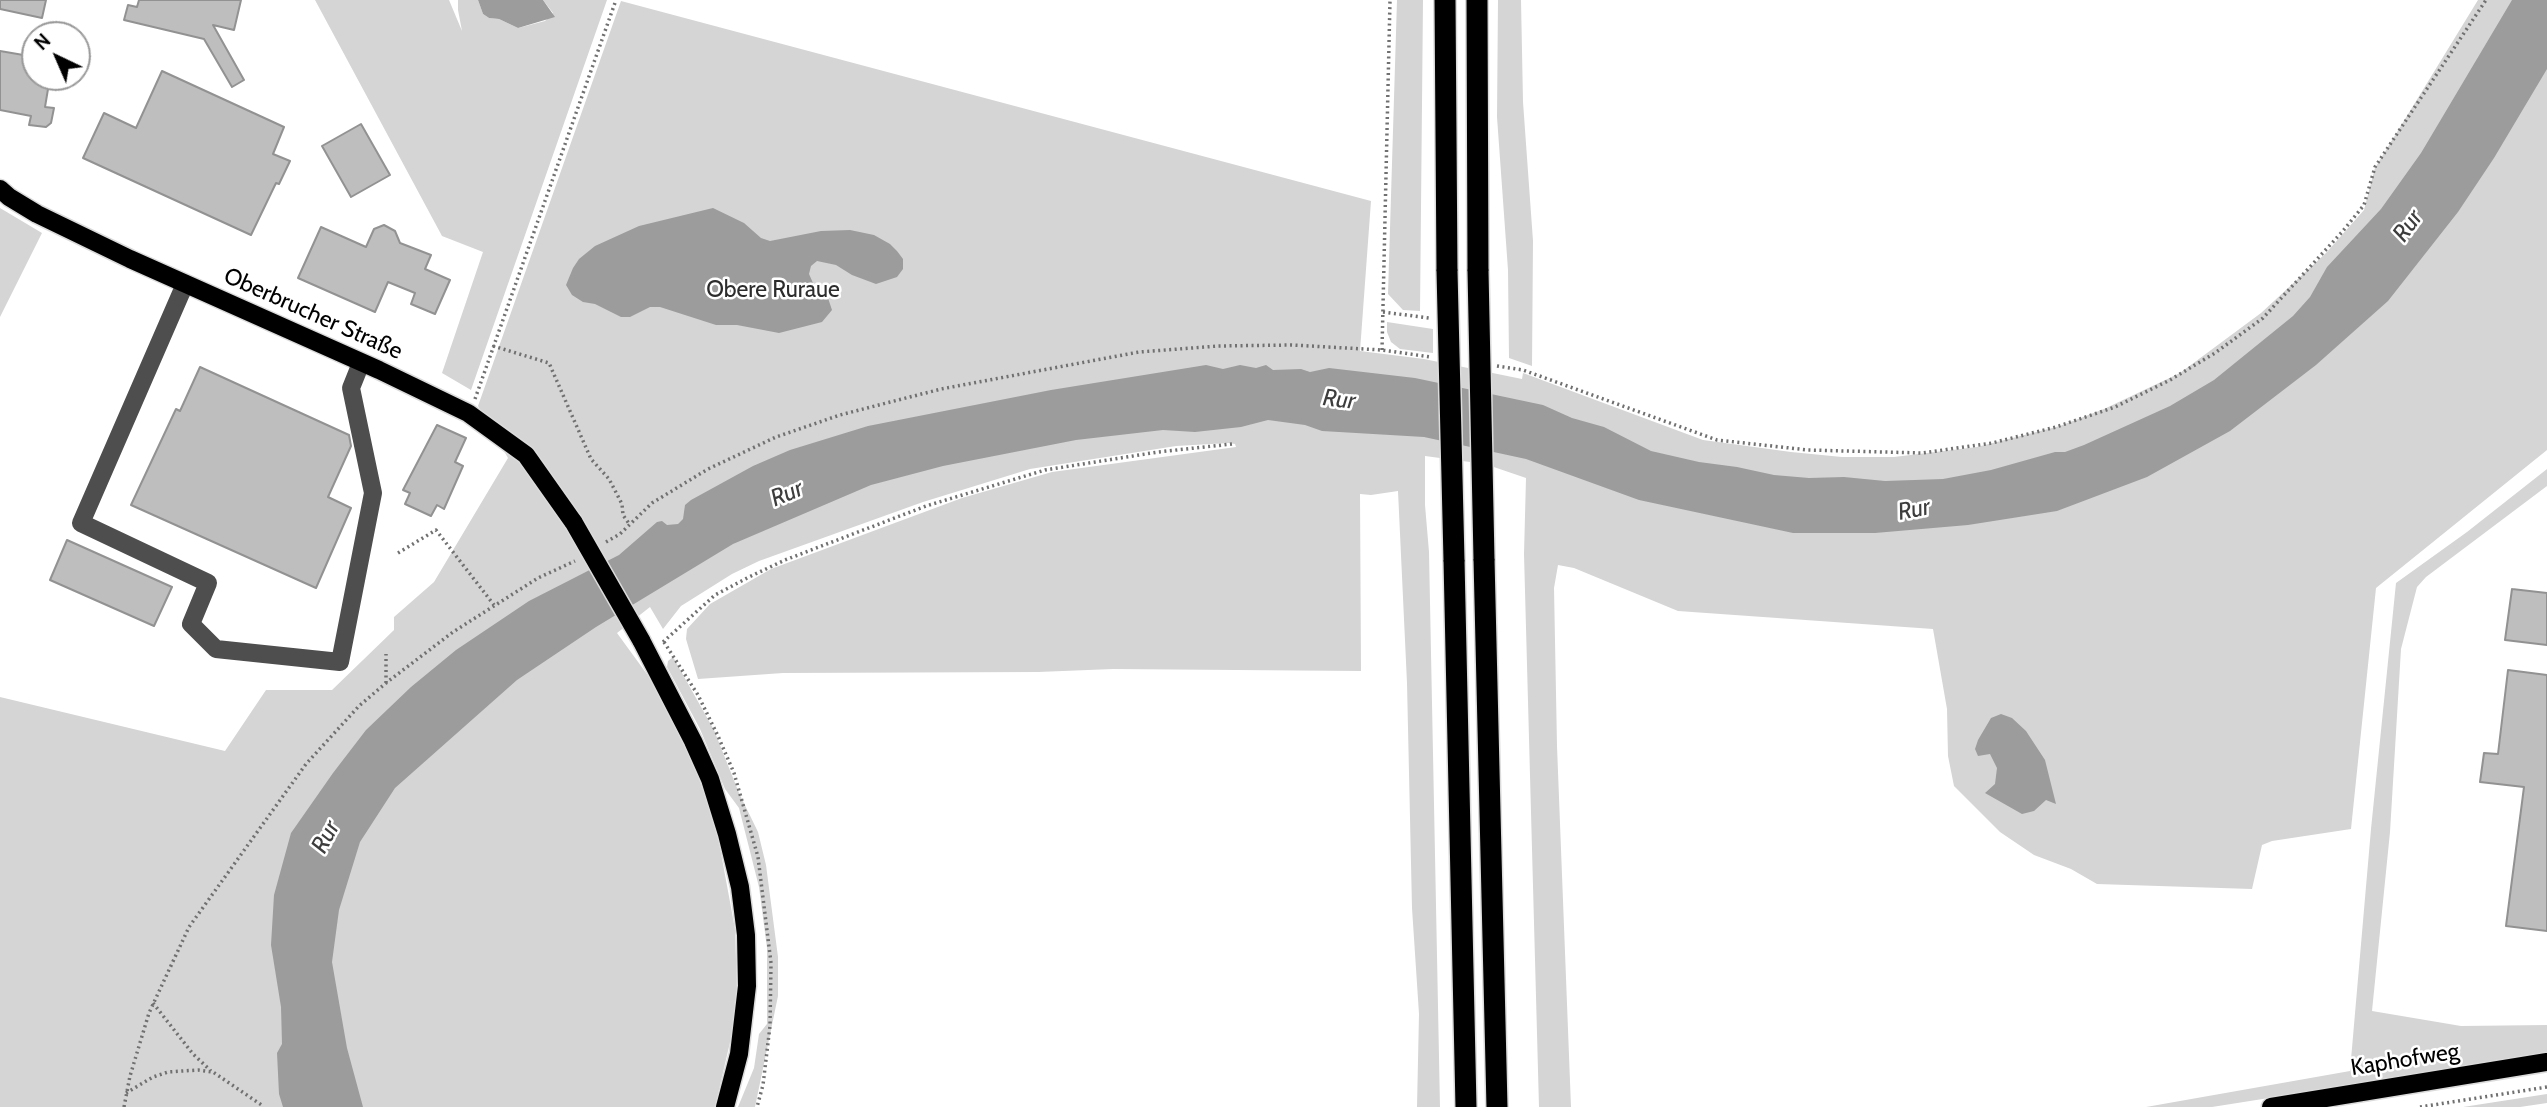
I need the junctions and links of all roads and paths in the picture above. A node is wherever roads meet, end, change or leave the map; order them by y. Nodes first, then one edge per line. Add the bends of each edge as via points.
1 (616, 0) edge
2 (1390, 0) edge
3 (1445, 0) edge
4 (1477, 0) edge
5 (2486, 0) edge
6 (0, 189) edge
7 (185, 284) junction
8 (1383, 312) junction
9 (1429, 318) dead end
10 (493, 346) junction
11 (1382, 350) junction
12 (1433, 357) dead end
13 (361, 363) junction
14 (1485, 365) dead end
15 (468, 413) junction
16 (1232, 444) dead end
17 (630, 525) junction
18 (620, 534) dead end
19 (398, 553) dead end
20 (578, 560) dead end
21 (494, 605) junction
22 (645, 648) junction
23 (386, 654) dead end
24 (386, 683) junction
25 (153, 1003) junction
26 (2547, 1062) edge
27 (213, 1072) junction
28 (2547, 1087) edge
29 (127, 1093) junction
30 (124, 1107) edge
31 (263, 1107) edge
32 (725, 1107) edge
33 (1466, 1107) edge
34 (1497, 1107) edge
35 (2271, 1107) edge
36 (2420, 1107) edge

1 - 10 path
2 - 8 path
3 - 33 highway, bridge
4 - 34 highway, bridge via 1478,271
5 - 14 path via 2375,167 2364,205 2342,232 2263,318 2215,353 2115,407 1992,443 1922,453 1808,450 1717,440 1523,370
6 - 7 main road, Oberbrucher Straße via 37,214
7 - 13 main road, Oberbrucher Straße
7 - 13 lane via 81,523 208,583 191,624 215,649 340,662 373,493 351,388
8 - 9 path
8 - 11 path
10 - 15 path
10 - 17 path via 549,363 591,459 609,479
11 - 12 path
11 - 17 path via 1292,345 1139,352 941,389 776,437 708,469 652,503
13 - 15 main road, Oberbrucher Straße
15 - 22 main road, Oberbrucher Straße, bridge via 526,455 574,523
16 - 22 path via 1045,470 926,506 749,577 715,595
17 - 18 path
19 - 21 path via 436,530
20 - 21 path
21 - 24 path
22 - 32 main road, Oberbrucher Straße via 710,779 740,887 747,986 739,1054
23 - 24 path
24 - 25 path via 306,764 190,927
25 - 27 path
25 - 29 path
26 - 35 main road, Kaphofweg
27 - 29 path via 168,1072
27 - 31 path
28 - 36 path
29 - 30 path

